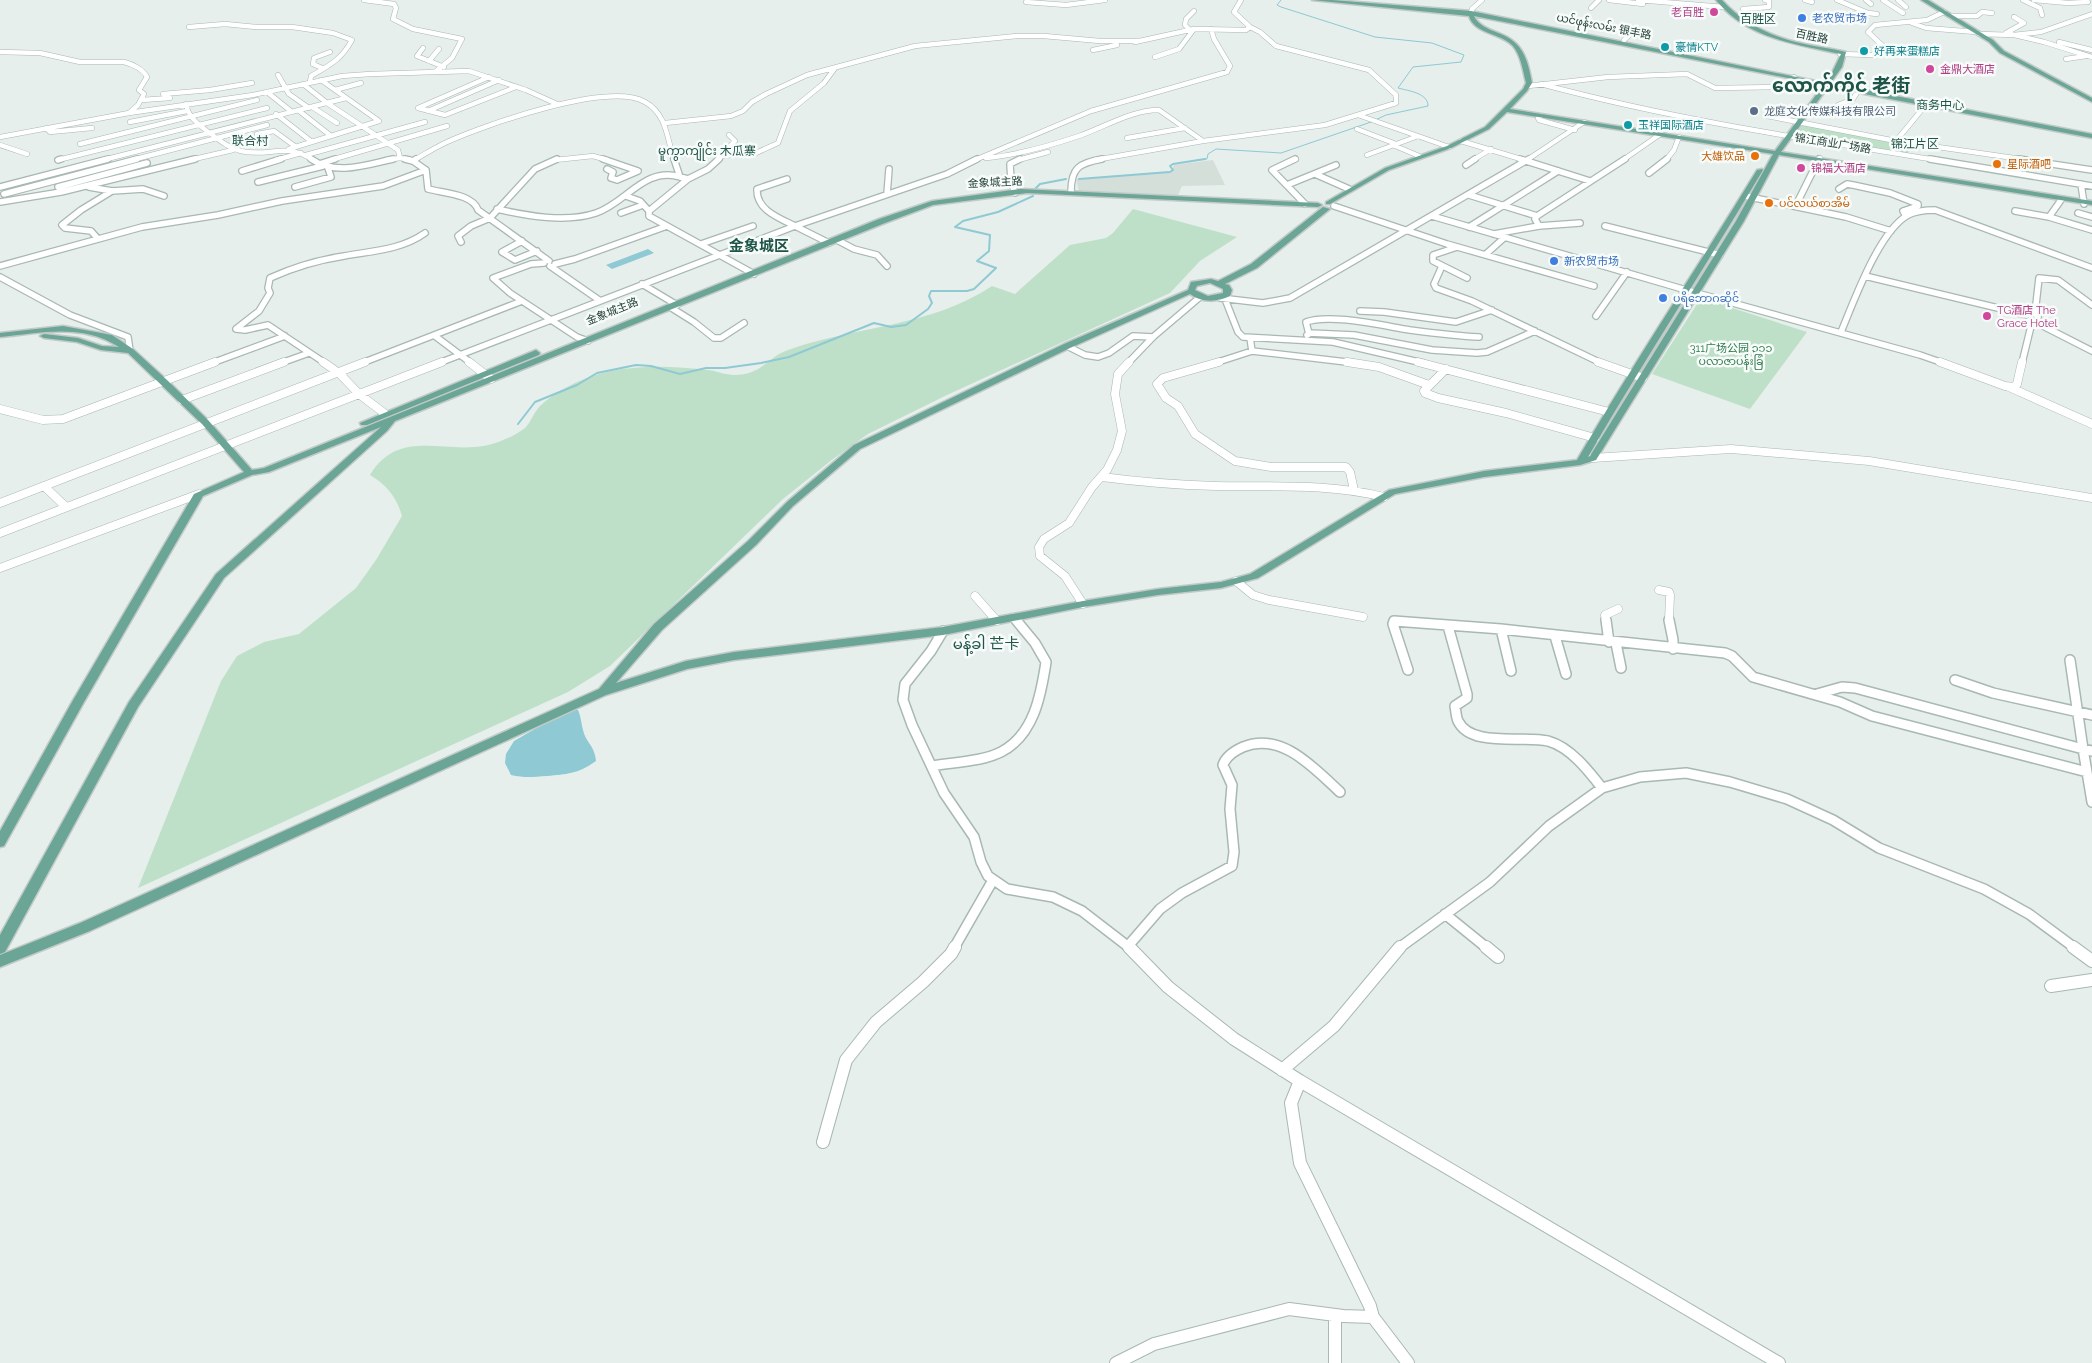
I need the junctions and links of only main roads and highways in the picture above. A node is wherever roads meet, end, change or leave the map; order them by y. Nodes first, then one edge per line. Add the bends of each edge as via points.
1 (1315, 0) edge
2 (1325, 0) edge
3 (1334, 0) edge
4 (1719, 0) edge
5 (1924, 0) edge
6 (1470, 14) junction
7 (2046, 77) junction
8 (1825, 82) junction
9 (2092, 100) edge
10 (1929, 103) junction
11 (2092, 108) edge
12 (1507, 110) junction
13 (1798, 112) junction
14 (1805, 114) junction
15 (1795, 122) junction
16 (1581, 123) junction
17 (2092, 135) edge
18 (1679, 138) junction
19 (1774, 152) junction
20 (1754, 187) junction
21 (1014, 192) junction
22 (2020, 193) junction
23 (2088, 204) edge
24 (1329, 206) junction
25 (888, 213) junction
26 (896, 216) junction
27 (1731, 218) junction
28 (1740, 221) junction
29 (1722, 234) junction
30 (1730, 237) junction
31 (1703, 272) junction
32 (1220, 283) junction
33 (1191, 291) junction
34 (672, 304) junction
35 (1666, 323) junction
36 (1676, 325) junction
37 (76, 329) junction
38 (0, 335) edge
39 (64, 338) junction
40 (0, 340) edge
41 (1650, 348) junction
42 (130, 351) junction
43 (1660, 351) junction
44 (487, 377) junction
45 (388, 416) junction
46 (1580, 462) junction
47 (250, 473) junction
48 (602, 692) junction
49 (0, 842) edge
50 (0, 948) edge
51 (0, 962) edge

1 - 2 main road
2 - 6 main road
3 - 6 main road
4 - 8 main road, 百胜路 via 1740,19 1794,44 1841,53 1839,67
5 - 7 main road
6 - 8 main road, ယင်ဖုန်းလမ်း 银丰路
6 - 8 main road, ယင်ဖုန်းလမ်း 银丰路 via 1624,40
6 - 12 main road via 1476,24 1514,44 1524,61 1528,86
7 - 9 main road
7 - 11 main road
8 - 10 main road
8 - 10 main road
8 - 13 main road
8 - 14 main road
10 - 17 main road
12 - 16 main road
12 - 24 main road via 1487,128 1449,147 1387,169 1349,189
13 - 14 main road
13 - 15 main road
14 - 15 main road
15 - 19 main road
16 - 18 main road
16 - 18 main road
18 - 19 main road
19 - 20 main road
19 - 22 main road
20 - 27 main road
20 - 28 main road via 1754,197
21 - 24 main road, 金象城主路 via 1071,192
21 - 25 main road, 金象城主路 via 935,196
21 - 26 main road, 金象城主路 via 932,203
22 - 23 main road
22 - 23 main road
24 - 32 main road via 1254,266
25 - 26 main road
25 - 34 main road, 金象城主路 via 745,269
26 - 34 main road, 金象城主路
27 - 28 main road
27 - 29 main road
28 - 30 main road
29 - 30 main road
29 - 31 main road
30 - 31 main road via 1720,255
31 - 35 main road via 1686,290
31 - 36 main road via 1696,293
32 - 33 main road via 1200,282 1192,286
32 - 33 main road via 1228,290 1221,298 1200,297
33 - 48 main road via 1067,346 857,447 790,504 752,543 658,627
34 - 44 main road, 金象城主路 via 588,341
34 - 44 main road, 金象城主路 via 577,337
35 - 36 main road
35 - 41 main road
36 - 43 main road
37 - 38 main road
37 - 39 main road
37 - 42 main road via 108,336
39 - 40 main road via 38,336
39 - 42 main road via 101,348
41 - 43 main road
41 - 46 main road
42 - 47 main road via 205,422
43 - 46 main road via 1593,458
44 - 45 main road, 金象城主路
45 - 47 main road, 金象城主路 via 266,470
45 - 50 main road via 384,429 220,576 133,705
46 - 48 main road via 1484,474 1392,492 1254,576 1236,581 1083,604 943,631 734,656 686,665
47 - 49 main road, 金象城主路 via 199,494
48 - 51 main road via 85,927

